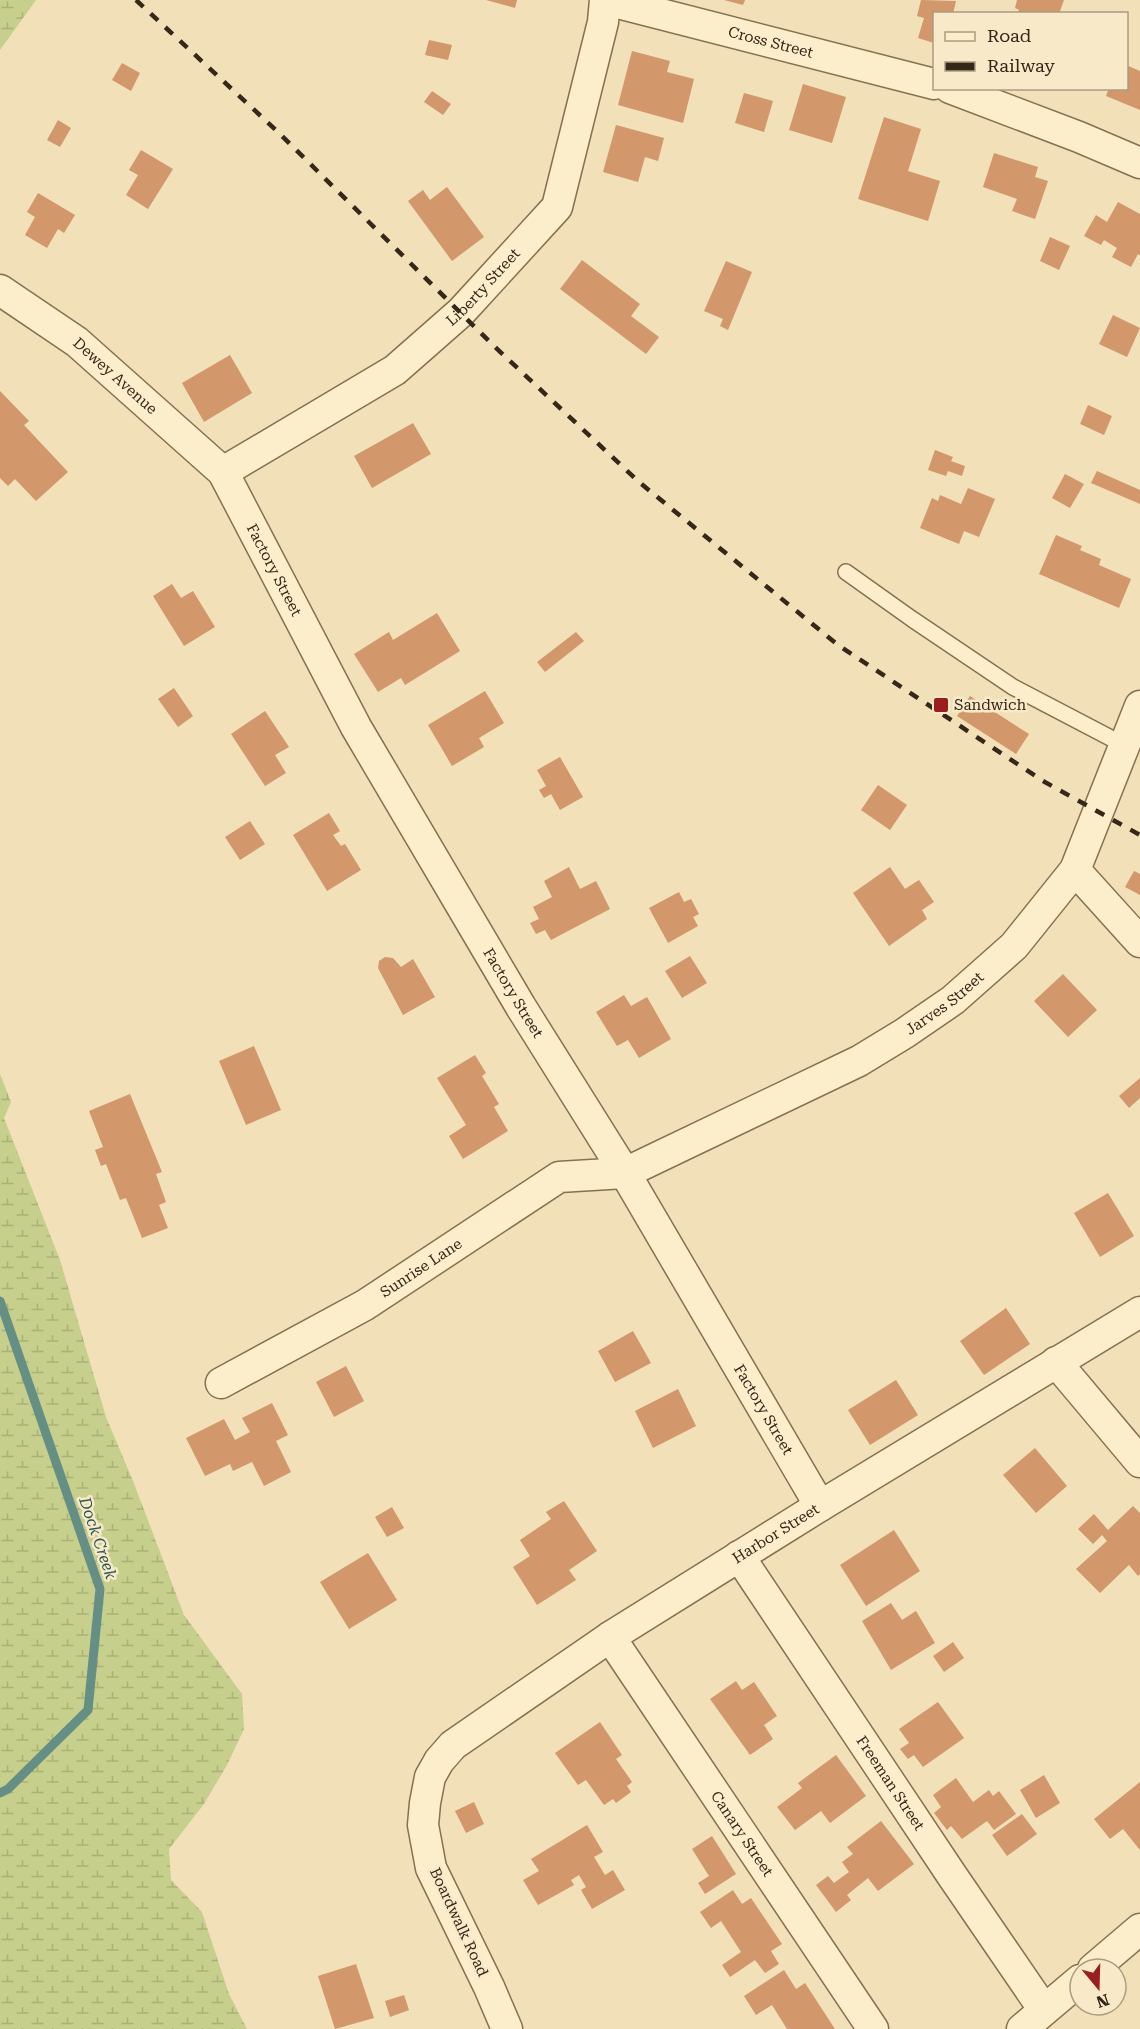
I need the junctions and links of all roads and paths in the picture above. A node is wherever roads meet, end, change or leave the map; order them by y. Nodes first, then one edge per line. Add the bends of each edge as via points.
1 (606, 0) edge
2 (933, 84) edge
3 (955, 90) edge
4 (1140, 163) edge
5 (0, 290) edge
6 (223, 472) junction
7 (846, 572) dead end
8 (1140, 706) edge
9 (1124, 745) junction
10 (1075, 870) junction
11 (1140, 942) edge
12 (625, 1173) junction
13 (1140, 1312) edge
14 (1056, 1362) junction
15 (221, 1383) dead end
16 (1140, 1462) edge
17 (819, 1506) junction
18 (739, 1556) junction
19 (610, 1637) junction
20 (430, 1777) joint
21 (1140, 1929) edge
22 (1107, 1957) edge
23 (1068, 1990) edge
24 (1044, 2010) junction
25 (507, 2029) edge
26 (873, 2029) edge
27 (1022, 2029) edge

1 - 2 street, Cross Street
1 - 6 street, Liberty Street via 557,207 461,312 395,370
3 - 4 street
5 - 6 street, Dewey Avenue via 77,342
6 - 12 street, Factory Street via 356,727 521,1007
7 - 9 lane via 1013,687
8 - 9 street, Jarves Street
9 - 10 street, Jarves Street
10 - 11 street
10 - 12 street, Jarves Street via 1014,946 987,972 905,1033 814,1084
12 - 15 street, Sunrise Lane via 559,1177 365,1305
12 - 17 street, Factory Street
13 - 14 street, Harbor Street
14 - 16 street
14 - 17 street, Harbor Street
17 - 18 street, Harbor Street
18 - 19 street, Harbor Street
18 - 24 street, Freeman Street
19 - 20 street, Harbor Street via 453,1745
19 - 26 street, Canary Street
20 - 25 street, Boardwalk Road via 423,1825 431,1868
21 - 22 street
23 - 24 street
24 - 27 street

